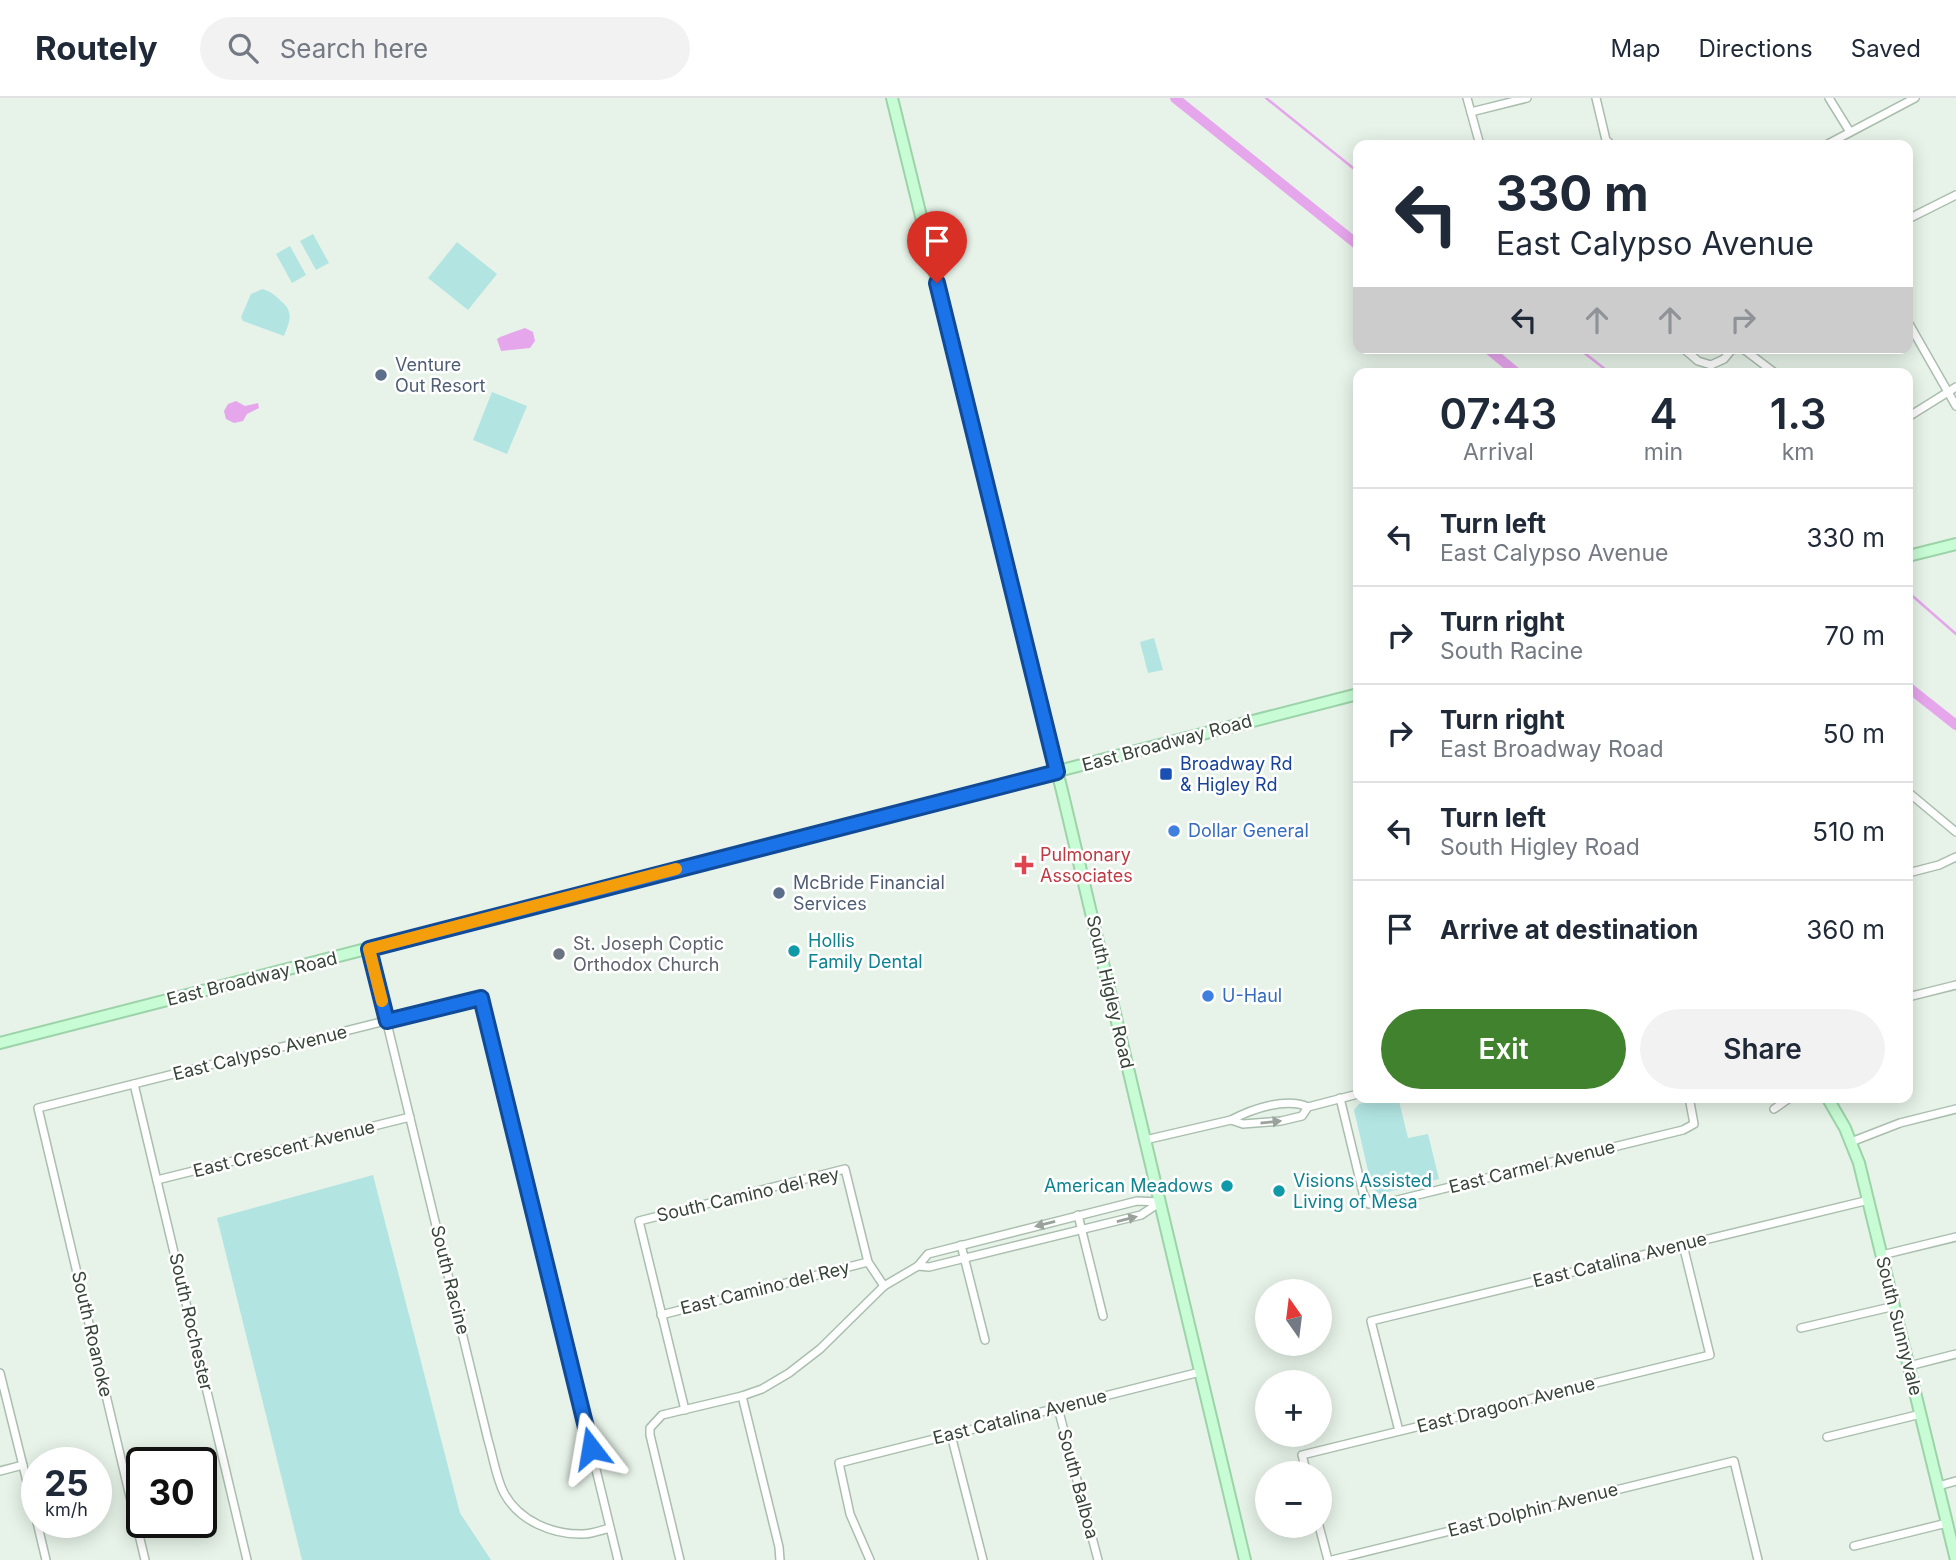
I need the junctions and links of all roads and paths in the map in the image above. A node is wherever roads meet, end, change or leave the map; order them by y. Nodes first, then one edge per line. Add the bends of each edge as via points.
1 (892, 98) edge
2 (1467, 98) edge
3 (1527, 98) edge
4 (1596, 98) edge
5 (1829, 98) edge
6 (1915, 98) edge
7 (1471, 112) junction
8 (1850, 132) junction
9 (1479, 140) edge
10 (1607, 140) edge
11 (1835, 140) edge
12 (1956, 195) edge
13 (1913, 216) edge
14 (1913, 330) edge
15 (1690, 354) edge
16 (1728, 354) edge
17 (1750, 354) edge
18 (1768, 368) edge
19 (1952, 389) edge
20 (1956, 406) edge
21 (1913, 414) edge
22 (1956, 544) edge
23 (1913, 555) edge
24 (1353, 695) edge
25 (1057, 772) junction
26 (1913, 796) edge
27 (1956, 832) edge
28 (1956, 856) edge
29 (1913, 872) edge
30 (369, 949) junction
31 (1956, 985) edge
32 (1913, 996) edge
33 (387, 1021) junction
34 (0, 1042) edge
35 (134, 1084) junction
36 (1353, 1095) edge
37 (1340, 1098) junction
38 (1690, 1103) edge
39 (1782, 1103) edge
40 (1831, 1103) edge
41 (1308, 1107) junction
42 (38, 1108) joint
43 (1774, 1109) dead end
44 (1956, 1110) edge
45 (410, 1117) junction
46 (1231, 1120) junction
47 (1145, 1140) junction
48 (1851, 1142) junction
49 (157, 1180) junction
50 (1869, 1200) junction
51 (1160, 1202) junction
52 (1078, 1215) junction
53 (1081, 1230) junction
54 (1956, 1237) edge
55 (961, 1245) junction
56 (1683, 1245) junction
57 (1882, 1255) junction
58 (964, 1258) junction
59 (868, 1262) junction
60 (918, 1266) junction
61 (884, 1286) junction
62 (1895, 1306) junction
63 (661, 1314) junction
64 (1103, 1316) dead end
65 (1801, 1328) dead end
66 (985, 1340) dead end
67 (1956, 1354) edge
68 (1909, 1366) junction
69 (1200, 1372) junction
70 (0, 1373) edge
71 (743, 1396) junction
72 (1058, 1408) junction
73 (685, 1410) junction
74 (1921, 1414) junction
75 (1399, 1431) junction
76 (951, 1435) junction
77 (1827, 1437) dead end
78 (21, 1457) edge
79 (1304, 1461) edge
80 (21, 1466) edge
81 (0, 1471) edge
82 (1956, 1481) edge
83 (1938, 1486) junction
84 (1947, 1523) junction
85 (610, 1528) junction
86 (41, 1538) edge
87 (1323, 1538) edge
88 (1854, 1546) dead end
89 (46, 1560) edge
90 (145, 1560) edge
91 (247, 1560) edge
92 (618, 1560) edge
93 (680, 1560) edge
94 (780, 1560) edge
95 (870, 1560) edge
96 (983, 1560) edge
97 (1098, 1560) edge
98 (1245, 1560) edge
99 (1330, 1560) edge
100 (1758, 1560) edge
101 (1956, 1560) edge

1 - 25 main road, South Higley Road
2 - 7 street
3 - 7 street
4 - 10 street
5 - 8 street
6 - 8 street
7 - 9 street
8 - 11 street
12 - 13 street
14 - 19 street
15 - 16 street via 1711,365
17 - 18 street
19 - 20 street
19 - 21 street
22 - 23 main road
24 - 25 main road, East Broadway Road
25 - 30 main road, East Broadway Road
25 - 47 main road, South Higley Road
26 - 27 street
28 - 29 street
30 - 33 street, South Racine
30 - 34 main road, East Broadway Road
31 - 32 street
33 - 35 street, East Calypso Avenue
33 - 45 street, South Racine
33 - 85 street, East Calypso Avenue via 481,998
35 - 42 street, East Calypso Avenue
35 - 49 street, South Rochester
36 - 37 street
37 - 38 street, East Carmel Avenue via 1369,1204 1670,1133 1694,1124
37 - 41 street
39 - 43 street
40 - 48 main road, South Sunnyvale
41 - 46 street via 1278,1105
46 -> 41 street via 1243,1124 1281,1121 1302,1116
42 - 90 street, South Roanoke
44 - 48 street via 1900,1123
45 - 49 street, East Crescent Avenue
45 - 85 street, South Racine via 504,1493 535,1524 556,1532 585,1534
46 - 47 street
47 - 51 main road, South Higley Road
48 - 50 main road, South Sunnyvale
49 - 91 street, South Rochester
50 - 56 street, East Catalina Avenue
50 - 57 main road, South Sunnyvale
51 - 52 street via 1137,1201
53 -> 51 street via 1141,1215
51 - 69 main road, South Higley Road
52 - 53 street
52 -> 55 street
53 - 58 street
53 - 64 street
54 - 57 street
55 - 58 street
55 - 60 street via 928,1254
56 - 75 street, East Dragoon Avenue via 1710,1355
56 - 75 street, East Catalina Avenue via 1371,1321
57 - 62 main road, South Sunnyvale
58 - 60 street
58 - 66 street
59 - 61 street, South Camino del Rey
59 - 63 street, East Camino del Rey
59 - 63 street, South Camino del Rey via 845,1169 639,1221
60 - 61 street
61 - 71 street via 820,1349 789,1373
62 - 65 street
62 - 68 main road, South Sunnyvale
63 - 73 street, South Camino del Rey
67 - 68 street
68 - 74 main road, South Sunnyvale
69 - 72 street, East Catalina Avenue
69 - 98 main road, South Higley Road
70 - 78 street
71 - 73 street
71 - 94 street
72 - 76 street, East Catalina Avenue
72 - 97 street, South Balboa
73 - 93 street via 662,1415 650,1428
74 - 77 street
74 - 83 main road, South Sunnyvale
75 - 79 street, East Dragoon Avenue via 1302,1455
76 - 95 street, East Catalina Avenue via 839,1463 850,1514
76 - 96 street
80 - 81 street
82 - 83 street
83 - 84 main road, South Sunnyvale
84 - 88 street
84 - 101 main road, South Sunnyvale
85 - 92 street
86 - 89 street
87 - 99 street
99 - 100 street, East Dolphin Avenue via 1734,1461

